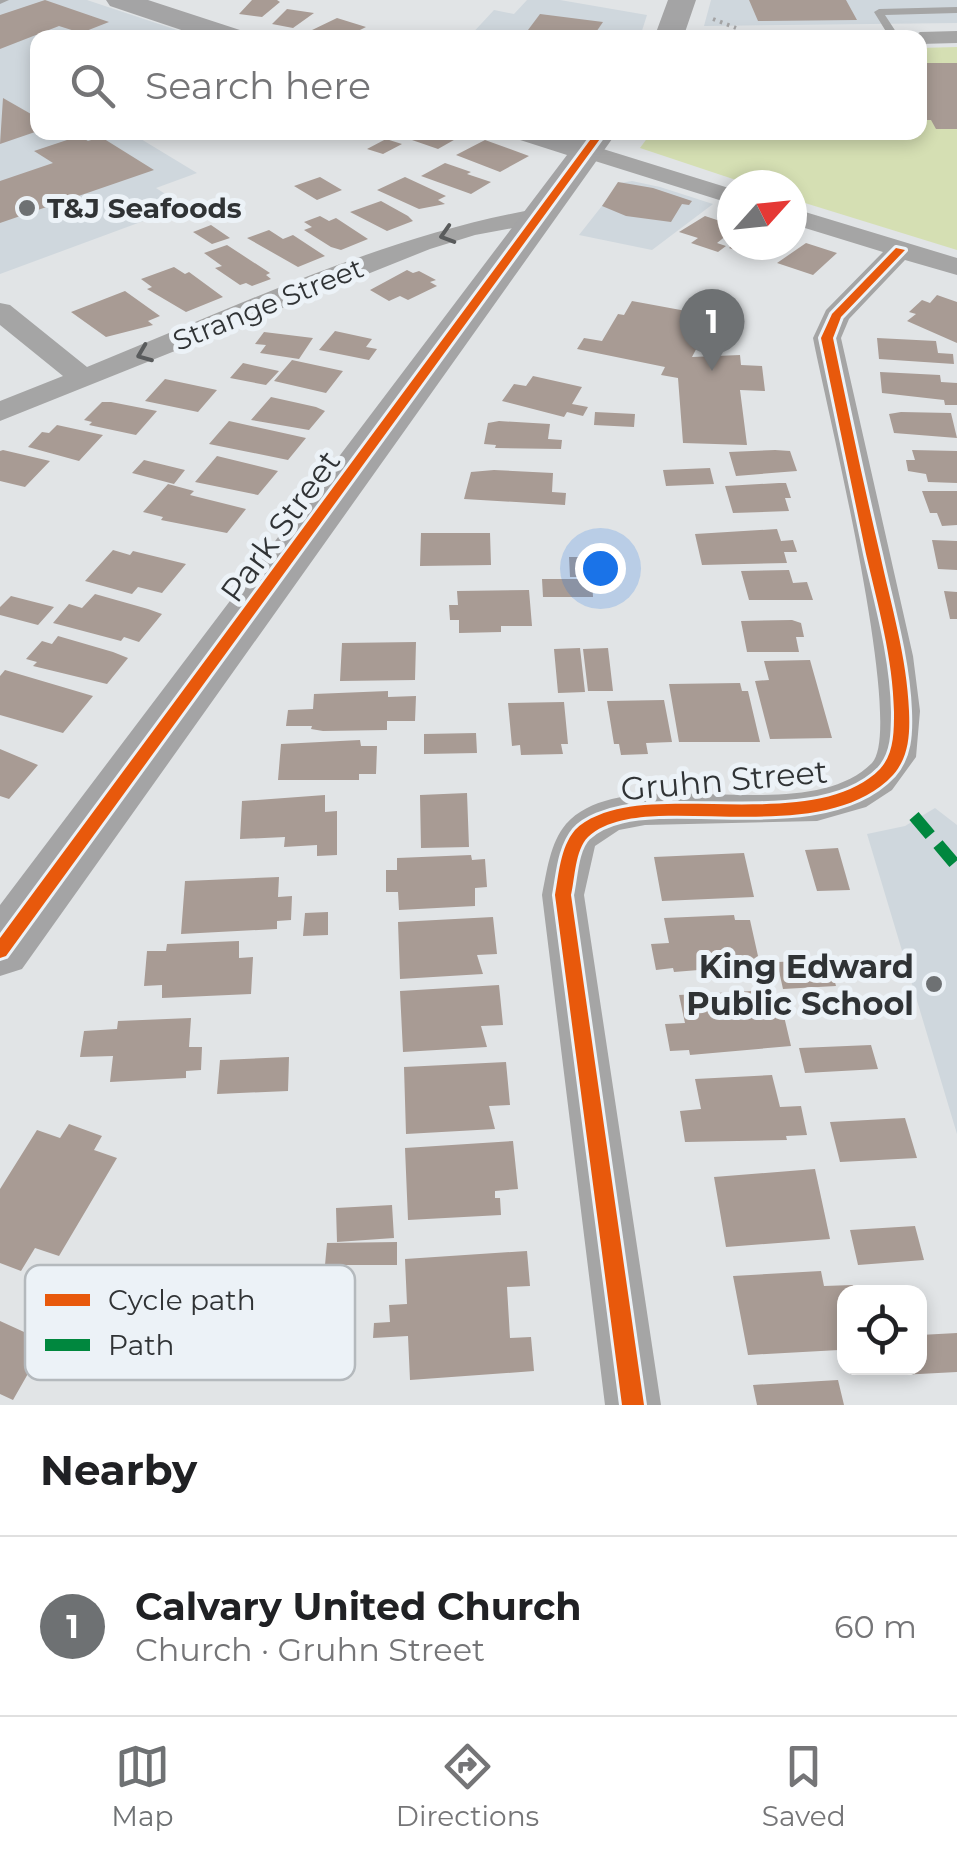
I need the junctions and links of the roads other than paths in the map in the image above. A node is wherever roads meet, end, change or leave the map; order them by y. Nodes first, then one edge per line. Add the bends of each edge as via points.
1 (120, 0) edge
2 (692, 8) edge
3 (956, 11) edge
4 (212, 30) edge
5 (674, 30) edge
6 (890, 30) edge
7 (957, 37) edge
8 (927, 38) edge
9 (594, 142) edge
10 (717, 191) edge
11 (542, 216) junction
12 (807, 221) edge
13 (900, 250) junction
14 (957, 268) edge
15 (0, 311) edge
16 (83, 378) junction
17 (0, 412) edge
18 (0, 951) edge
19 (633, 1405) edge

1 - 4 street
2 - 5 street
3 - 6 lane via 879,12
7 - 8 street
9 - 10 street
9 - 11 street, Park Street
11 -> 16 street, Strange Street via 421,243
11 - 18 street, Park Street
12 - 13 street
13 - 14 street
13 - 19 street, Gruhn Street via 836,316 827,338 896,665 896,759 874,786 835,802 602,818 582,833 570,859 563,895
15 - 16 street
16 - 17 street, Strange Street

